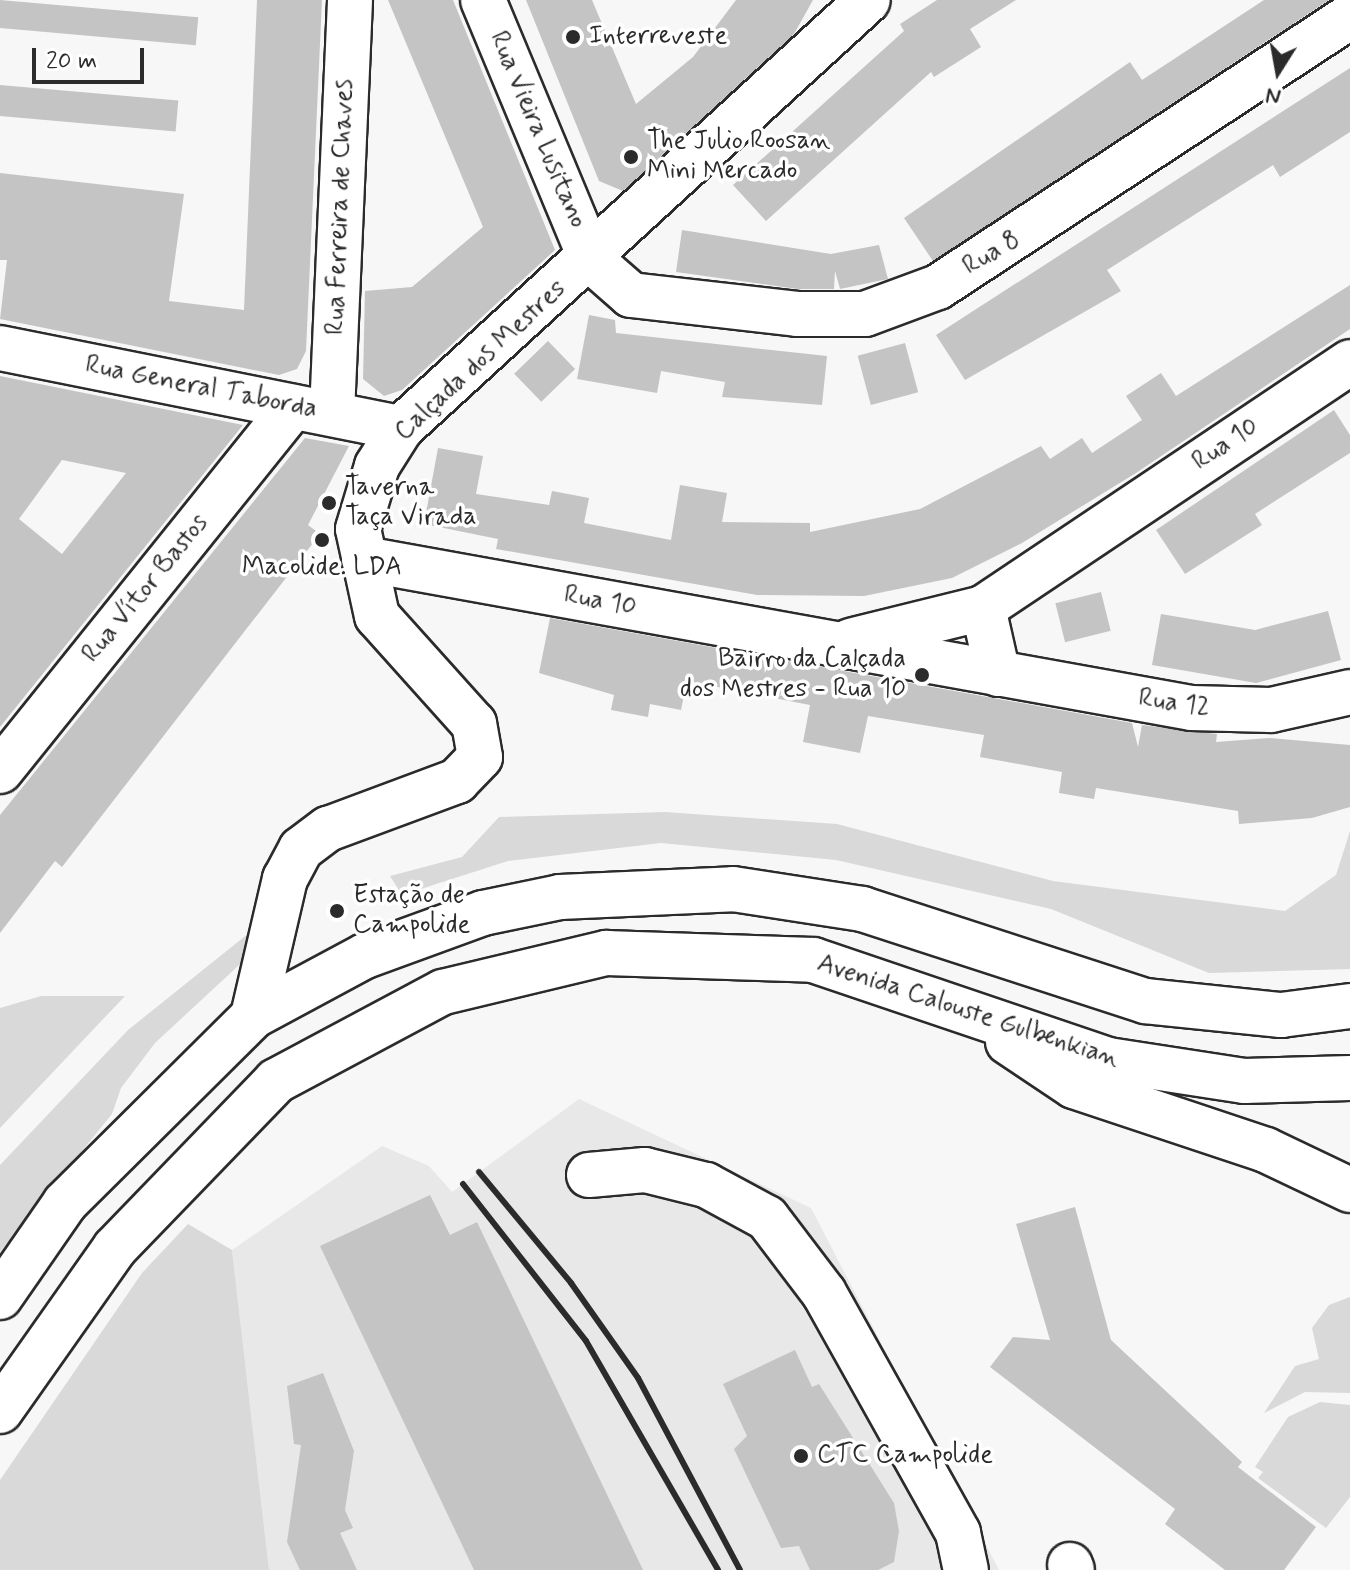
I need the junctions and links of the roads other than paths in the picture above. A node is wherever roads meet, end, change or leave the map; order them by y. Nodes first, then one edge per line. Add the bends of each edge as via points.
1 (350, 0) edge
2 (483, 0) edge
3 (868, 0) edge
4 (1350, 16) edge
5 (591, 260) junction
6 (0, 348) edge
7 (1350, 362) edge
8 (312, 410) junction
9 (401, 428) junction
10 (364, 559) junction
11 (983, 608) junction
12 (836, 644) junction
13 (998, 674) junction
14 (1350, 692) edge
15 (0, 771) edge
16 (1350, 1006) edge
17 (959, 1009) junction
18 (253, 1016) junction
19 (1350, 1078) edge
20 (589, 1175) dead end
21 (1350, 1190) edge
22 (0, 1297) edge
23 (0, 1411) edge
24 (966, 1570) edge

1 - 8 street, Rua Ferreira de Chaves
2 - 5 street, Rua Vieira Lusitano
3 - 5 street, Calçada dos Mestres
4 - 5 street, Rua 8 via 1036,228 938,287 865,314 717,309 631,295
5 - 9 street, Calçada dos Mestres
6 - 8 street, Rua General Taborda
7 - 11 street, Rua 10
8 - 9 street, Rua General Taborda
8 - 15 street, Rua Vítor Bastos
9 - 10 street, Calçada dos Mestres via 365,493 358,529
10 - 12 street, Rua 10
10 - 18 street, Calçada dos Mestres via 377,616 474,724 480,757 457,781 328,829 301,849 285,879
11 - 12 street, Rua 10
11 - 13 street
12 - 13 street, Rua 10
13 - 14 street, Rua 12 via 1231,712 1298,705
16 - 18 street via 1281,1015 1145,1001 862,909 733,889 560,897 483,913 365,956
17 - 19 street, Avenida Calouste Gulbenkian via 1108,1060 1174,1073 1244,1081
17 - 21 street via 1074,1086 1266,1150
17 - 23 street, Avenida Calouste Gulbenkian via 813,960 622,953 443,992 276,1081 115,1248
18 - 22 street via 65,1203
20 - 24 street via 645,1170 675,1177 706,1185 767,1218 824,1293 958,1533

